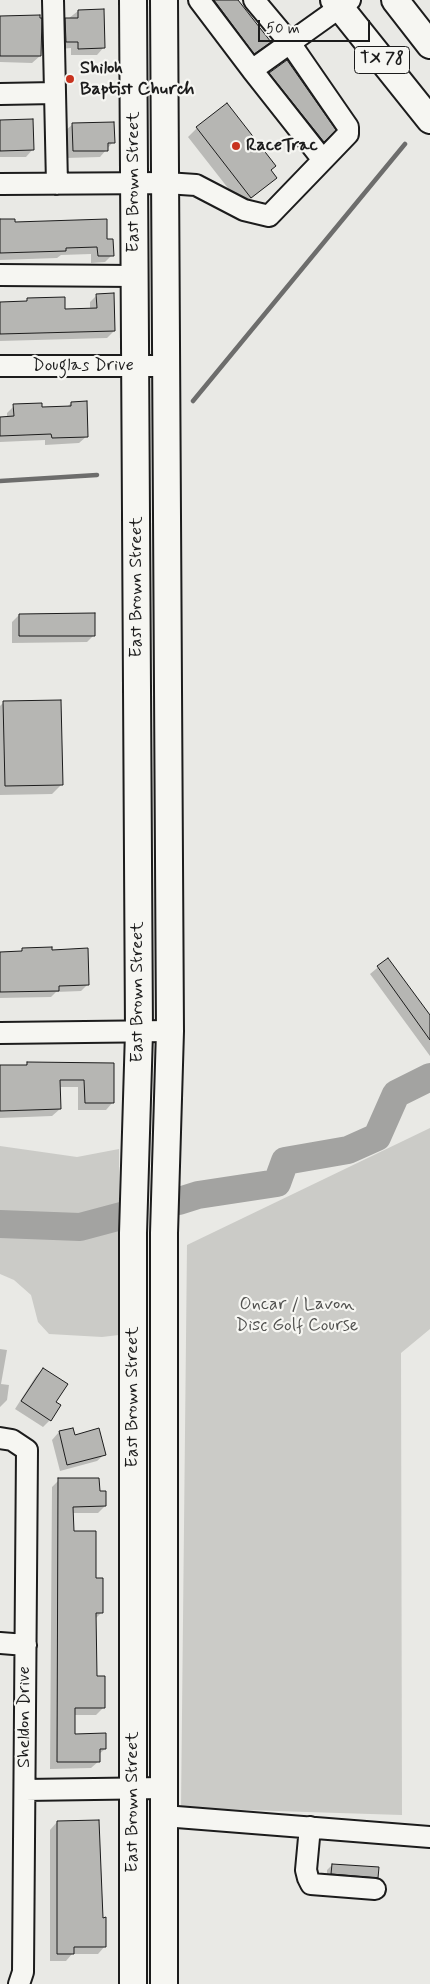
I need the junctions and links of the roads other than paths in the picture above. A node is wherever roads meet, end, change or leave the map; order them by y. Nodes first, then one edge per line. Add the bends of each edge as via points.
1 (53, 0) edge
2 (133, 0) edge
3 (164, 0) edge
4 (200, 0) edge
5 (254, 0) edge
6 (395, 0) edge
7 (341, 3) edge
8 (290, 43) junction
9 (430, 45) edge
10 (252, 70) junction
11 (55, 93) junction
12 (0, 94) edge
13 (430, 120) edge
14 (324, 160) junction
15 (166, 183) junction
16 (0, 184) edge
17 (57, 184) junction
18 (134, 184) junction
19 (0, 274) edge
20 (135, 276) junction
21 (0, 366) edge
22 (135, 366) junction
23 (167, 366) junction
24 (170, 806) junction
25 (138, 807) junction
26 (170, 1031) junction
27 (139, 1032) junction
28 (0, 1033) edge
29 (0, 1438) edge
30 (0, 1642) edge
31 (26, 1645) junction
32 (133, 1788) junction
33 (164, 1788) junction
34 (25, 1790) junction
35 (164, 1816) junction
36 (310, 1827) junction
37 (430, 1837) edge
38 (375, 1889) dead end
39 (18, 1984) edge
40 (132, 1984) edge
41 (164, 1984) edge

1 - 11 street
2 - 18 main road, East Brown Street
3 - 15 main road, East Brown Street
4 - 10 street
5 - 8 street
6 - 9 main road, TX 78
7 - 8 street
7 - 13 main road, TX 78
8 - 10 street
8 - 14 street via 348,127 348,134
10 - 14 street
11 - 12 street
11 - 17 street
14 - 15 street via 269,216 244,210 196,185
15 - 18 street
15 - 23 main road, East Brown Street
16 - 17 street
17 - 18 street
18 - 20 main road, East Brown Street
19 - 20 street
20 - 22 main road, East Brown Street
21 - 22 street, Douglas Drive
22 - 23 street, Douglas Drive
22 - 25 main road, East Brown Street
23 - 24 main road, East Brown Street
24 - 25 main road
24 - 26 main road, East Brown Street
25 - 27 main road, East Brown Street
26 - 27 street
26 - 33 main road, East Brown Street via 164,1233
27 - 28 street
27 - 32 main road, East Brown Street via 133,1233
29 - 31 street, Sheldon Drive via 12,1440 27,1450
30 - 31 street
31 - 34 street, Sheldon Drive
32 - 33 street
32 - 34 street
32 - 40 main road, East Brown Street
33 - 35 main road, East Brown Street
34 - 39 street, Sheldon Drive via 23,1972
35 - 36 street
35 - 41 main road, East Brown Street
36 - 37 street
36 - 38 street via 306,1870 311,1884

